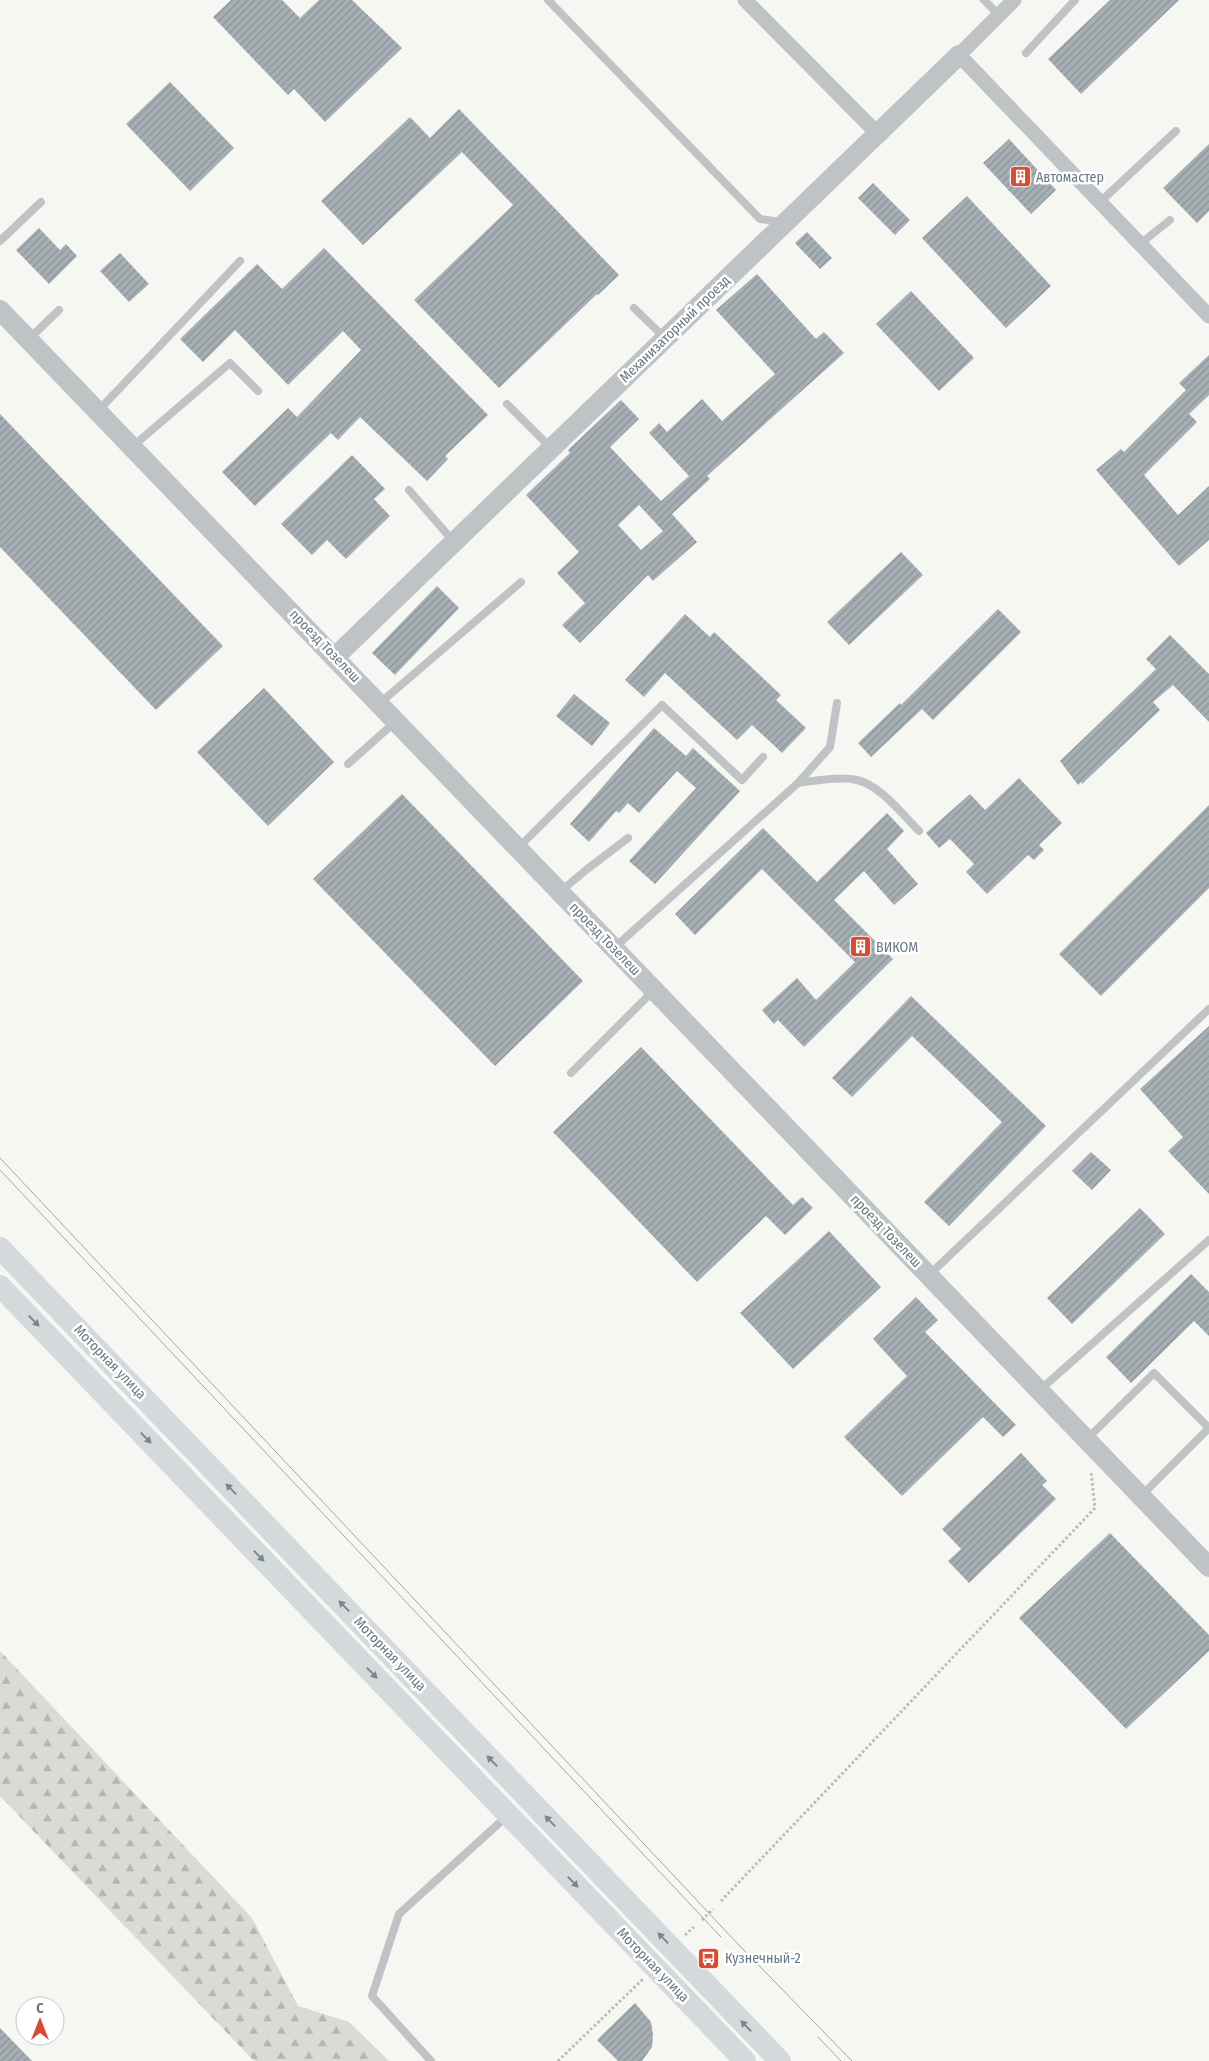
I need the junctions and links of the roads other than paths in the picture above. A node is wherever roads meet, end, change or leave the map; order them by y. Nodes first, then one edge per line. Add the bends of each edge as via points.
1 (548, 0) edge
2 (745, 0) edge
3 (984, 0) edge
4 (1014, 0) edge
5 (1069, 2) edge
6 (999, 15) junction
7 (1026, 53) dead end
8 (959, 54) junction
9 (1176, 131) dead end
10 (877, 133) junction
11 (41, 202) dead end
12 (1100, 202) junction
13 (1170, 220) dead end
14 (785, 223) junction
15 (0, 241) edge
16 (1140, 244) junction
17 (240, 260) dead end
18 (634, 308) dead end
19 (0, 310) edge
20 (59, 310) dead end
21 (1209, 316) edge
22 (665, 338) junction
23 (28, 340) junction
24 (258, 391) dead end
25 (507, 404) dead end
26 (98, 411) junction
27 (132, 447) junction
28 (551, 448) junction
29 (409, 490) dead end
30 (454, 542) junction
31 (520, 582) dead end
32 (335, 657) junction
33 (380, 704) junction
34 (837, 704) dead end
35 (396, 721) junction
36 (763, 757) dead end
37 (348, 764) dead end
38 (798, 783) junction
39 (919, 831) dead end
40 (628, 838) dead end
41 (518, 848) junction
42 (560, 892) junction
43 (614, 948) junction
44 (654, 990) junction
45 (1209, 1009) edge
46 (571, 1073) dead end
47 (1209, 1240) edge
48 (0, 1248) edge
49 (929, 1275) junction
50 (0, 1286) edge
51 (1039, 1390) junction
52 (1209, 1428) edge
53 (1086, 1440) junction
54 (1140, 1496) junction
55 (250, 1509) junction
56 (232, 1527) junction
57 (1209, 1568) edge
58 (508, 1814) junction
59 (431, 2061) edge
60 (745, 2061) edge
61 (780, 2061) edge

1 - 14 lane via 760,219
2 - 10 street
3 - 6 lane
4 - 6 street, Механизаторный проезд
5 - 7 lane
6 - 8 street, Механизаторный проезд
8 - 10 street, Механизаторный проезд
8 - 12 street
9 - 12 lane
10 - 14 street, Механизаторный проезд
11 - 15 lane
12 - 16 street
13 - 16 lane
14 - 22 street, Механизаторный проезд
16 - 21 street
17 - 26 lane
18 - 22 lane
19 - 23 street, проезд Тозелеш
20 - 23 lane
22 - 28 street, Механизаторный проезд
23 - 26 street, проезд Тозелеш
24 - 27 lane via 230,363
25 - 28 lane
26 - 27 street, проезд Тозелеш
27 - 32 street, проезд Тозелеш
28 - 30 street, Механизаторный проезд
29 - 30 lane
30 - 32 street, Механизаторный проезд
31 - 33 lane
32 - 33 street, проезд Тозелеш
33 - 35 street, проезд Тозелеш
34 - 38 lane via 830,747
35 - 37 lane
35 - 41 street, проезд Тозелеш
36 - 41 lane via 742,780 662,705
38 - 39 lane via 857,780 882,793
38 - 43 lane
40 - 42 lane
41 - 42 street, проезд Тозелеш
42 - 43 street, проезд Тозелеш
43 - 44 street, проезд Тозелеш
44 - 46 lane
44 - 49 street, проезд Тозелеш
45 - 49 lane
47 - 51 lane
55 -> 48 main road, Моторная улица
49 - 51 street, проезд Тозелеш
50 -> 56 main road, Моторная улица
51 - 53 street, проезд Тозелеш
52 - 53 lane via 1154,1373
52 - 54 lane
53 - 54 street, проезд Тозелеш
54 - 57 street, проезд Тозелеш
55 - 56 main road
61 -> 55 main road, Моторная улица
56 -> 58 main road, Моторная улица
58 - 59 lane via 399,1914 372,1996
58 -> 60 main road, Моторная улица

